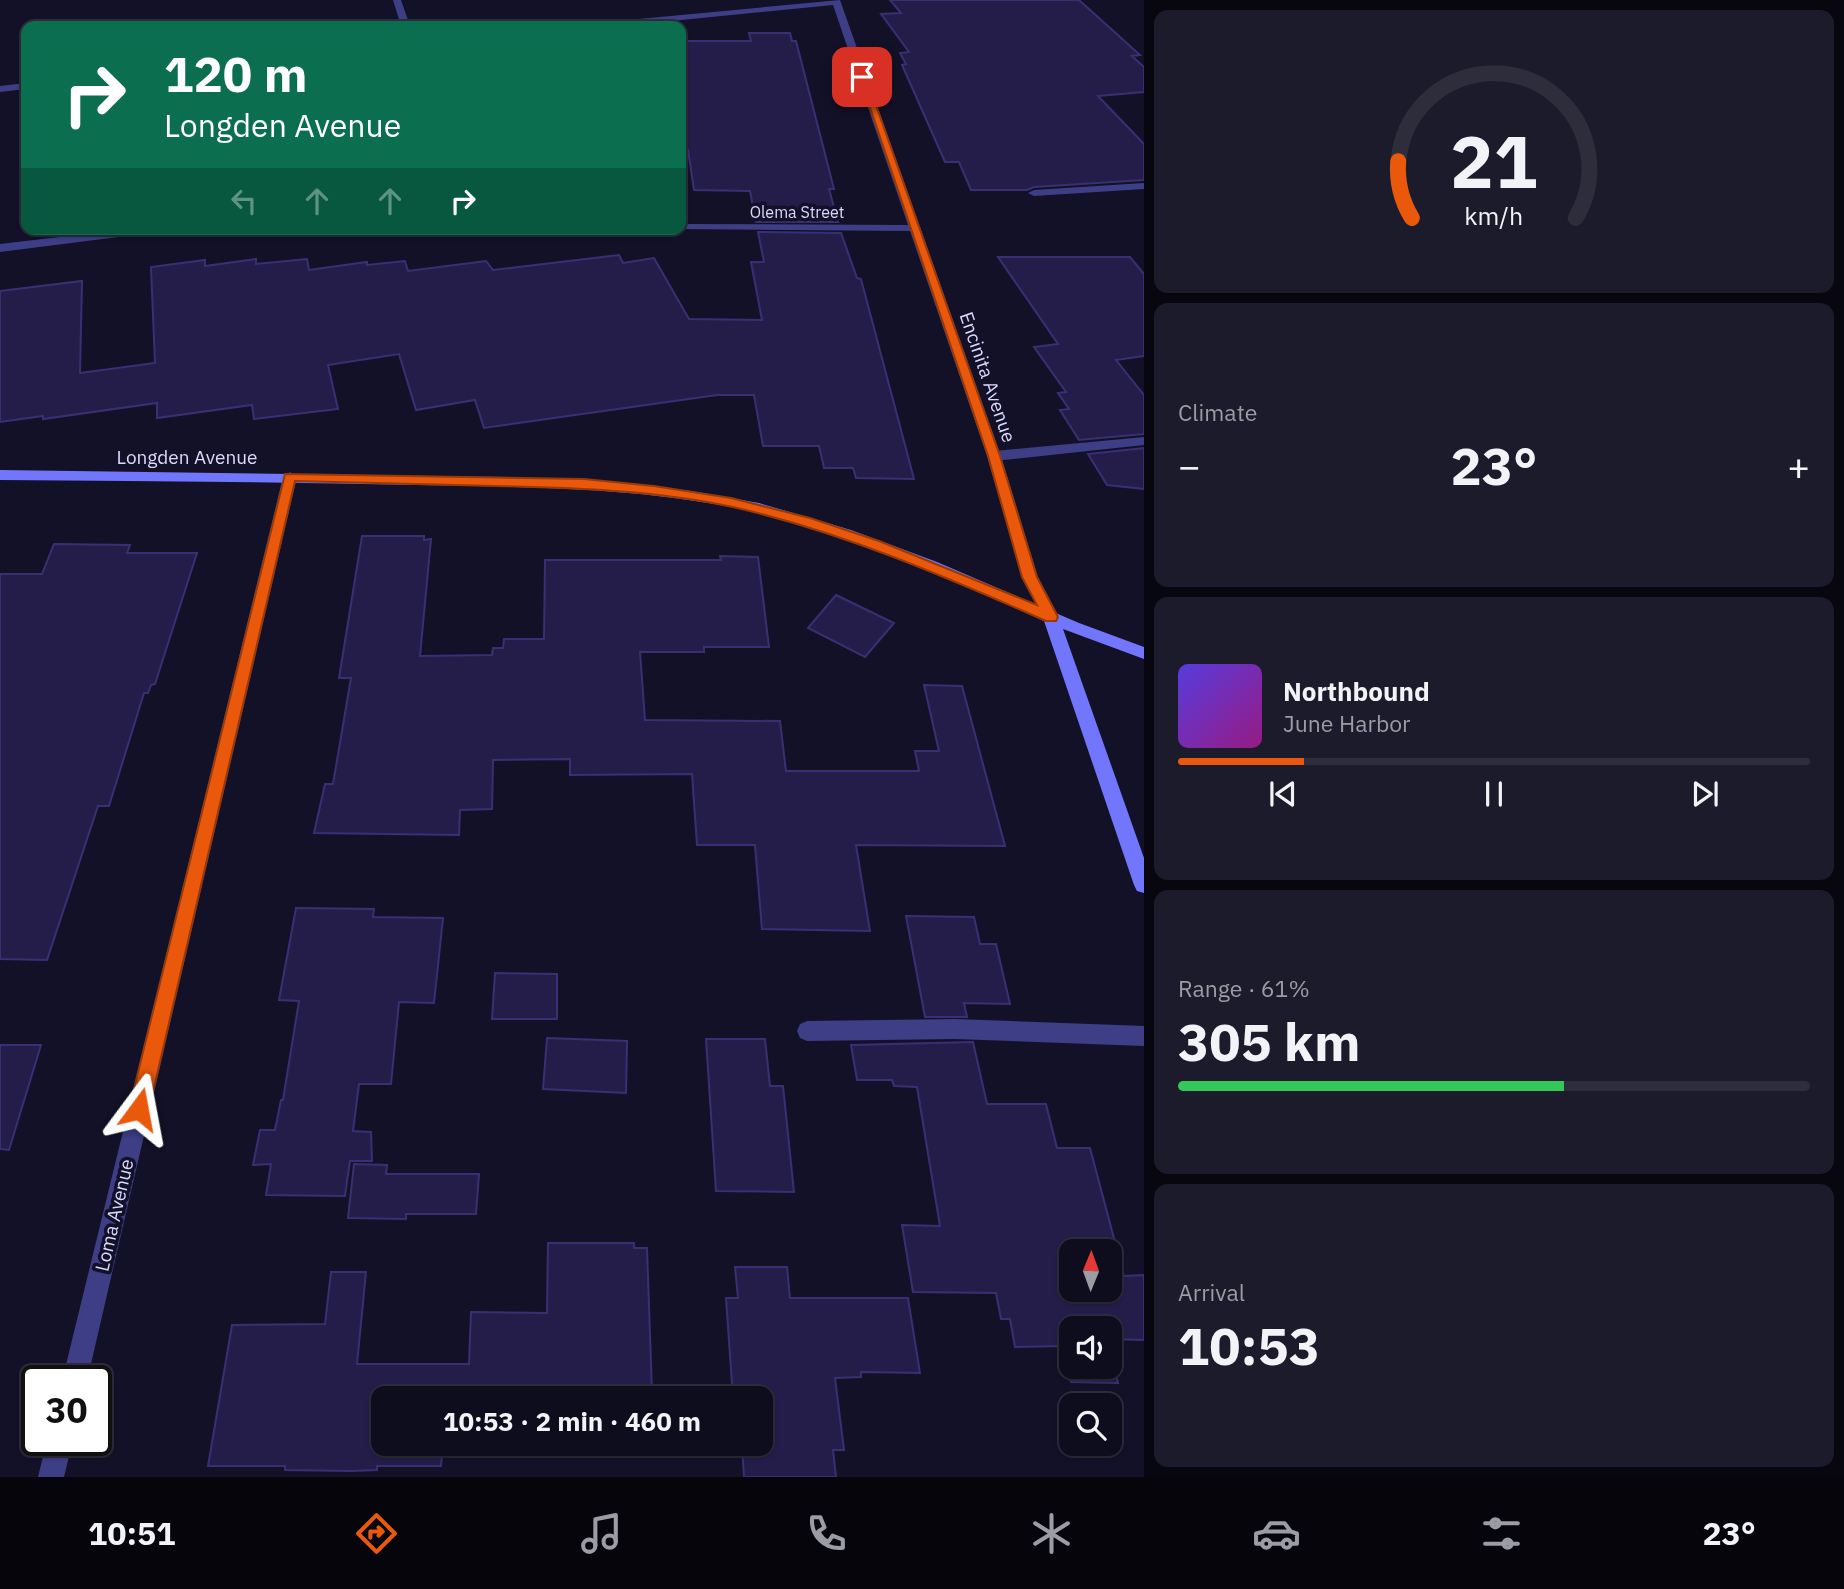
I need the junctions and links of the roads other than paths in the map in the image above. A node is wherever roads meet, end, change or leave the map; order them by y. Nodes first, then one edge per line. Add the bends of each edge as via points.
1 (397, 0) edge
2 (836, 1) edge
3 (404, 21) edge
4 (644, 21) edge
5 (21, 87) edge
6 (0, 89) edge
7 (1144, 186) edge
8 (1034, 193) dead end
9 (686, 227) edge
10 (914, 228) junction
11 (108, 235) edge
12 (0, 248) edge
13 (1144, 442) edge
14 (994, 456) junction
15 (0, 475) edge
16 (289, 477) junction
17 (1051, 617) junction
18 (1144, 653) edge
19 (1144, 885) edge
20 (807, 1031) dead end
21 (1144, 1036) edge
22 (78, 1365) edge
23 (56, 1456) edge
24 (51, 1477) edge

1 - 3 street
2 - 4 street
2 - 10 street, Encinita Avenue
5 - 6 street
7 - 8 street
9 - 10 street, Olema Street
10 - 14 street, Encinita Avenue
11 - 12 street
13 - 14 street
14 - 17 street, Encinita Avenue via 1030,577
15 - 16 street, Longden Avenue
16 - 17 street, Longden Avenue via 584,484 731,503 874,544
16 - 22 street, Loma Avenue
17 - 18 street, Longden Avenue
17 - 19 street, Encinita Avenue
20 - 21 street
23 - 24 street

